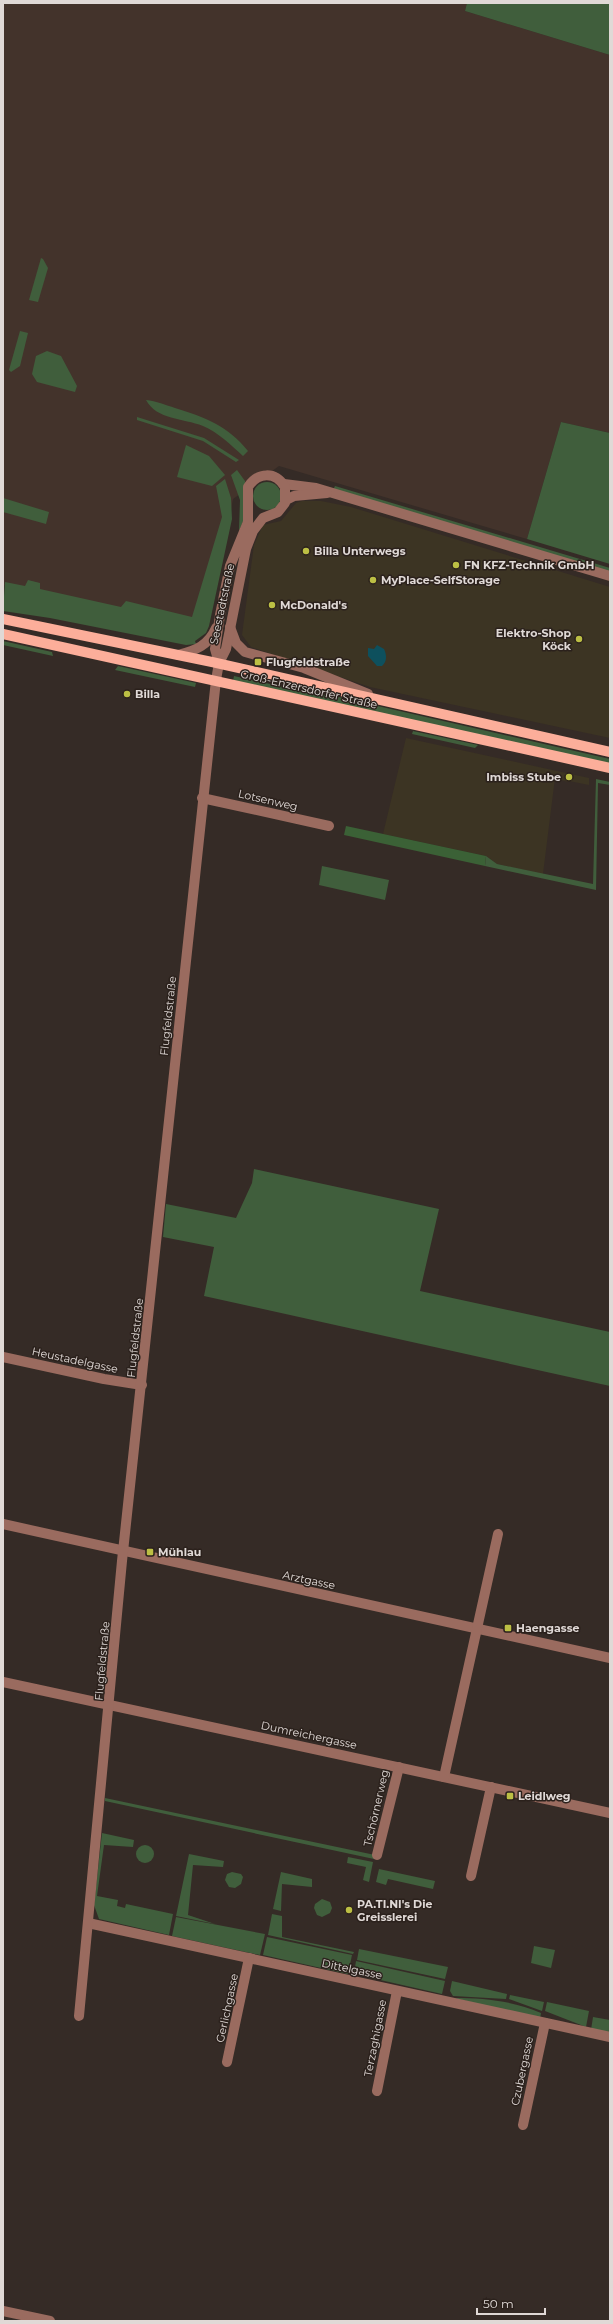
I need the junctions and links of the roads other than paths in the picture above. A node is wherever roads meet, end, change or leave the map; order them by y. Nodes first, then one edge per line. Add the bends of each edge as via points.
1 (284, 484) junction
2 (327, 493) junction
3 (286, 500) junction
4 (248, 503) junction
5 (273, 514) junction
6 (610, 576) edge
7 (220, 615) junction
8 (3, 619) edge
9 (230, 627) junction
10 (3, 634) edge
11 (178, 655) junction
12 (219, 663) junction
13 (216, 680) junction
14 (398, 705) junction
15 (610, 752) edge
16 (610, 768) edge
17 (202, 798) junction
18 (329, 826) dead end
19 (3, 1357) edge
20 (142, 1385) junction
21 (3, 1524) edge
22 (498, 1534) dead end
23 (125, 1551) junction
24 (477, 1629) junction
25 (610, 1658) edge
26 (3, 1682) edge
27 (110, 1704) junction
28 (399, 1766) junction
29 (444, 1777) junction
30 (491, 1787) junction
31 (610, 1813) edge
32 (377, 1855) dead end
33 (471, 1876) dead end
34 (88, 1923) junction
35 (249, 1958) junction
36 (397, 1991) junction
37 (79, 2016) dead end
38 (545, 2023) junction
39 (610, 2037) edge
40 (227, 2062) dead end
41 (377, 2091) dead end
42 (523, 2125) dead end
43 (3, 2311) edge
44 (50, 2321) edge

1 - 2 street, Seestadtstraße via 316,488
1 - 3 street
1 - 4 street, Seestadtstraße via 273,476 256,478 248,487
2 - 3 street, Seestadtstraße via 294,496
2 - 6 street, Seestadtstraße
3 - 5 street, Seestadtstraße via 282,508
4 - 5 street via 256,512
4 - 7 street, Seestadtstraße via 248,522 230,566
5 - 9 street, Seestadtstraße via 259,522 246,549
7 - 11 street via 208,643
7 - 12 street, Seestadtstraße via 215,649
8 - 11 main road, Groß-Enzersdorfer Straße
9 - 12 street, Seestadtstraße via 224,656
9 - 14 street via 236,643 245,652 304,668
10 - 13 main road, Groß-Enzersdorfer Straße
11 - 12 main road, Groß-Enzersdorfer Straße
12 - 13 street, Flugfeldstraße
12 - 14 main road, Groß-Enzersdorfer Straße
13 - 16 main road, Groß-Enzersdorfer Straße
13 - 17 street, Flugfeldstraße
14 - 15 main road, Groß-Enzersdorfer Straße
17 - 18 street, Lotsenweg
17 - 20 street, Flugfeldstraße
19 - 20 street, Heustadelgasse
20 - 23 street, Flugfeldstraße
21 - 23 street, Arztgasse
22 - 24 street
23 - 24 street, Arztgasse
23 - 27 street, Flugfeldstraße
24 - 25 street, Arztgasse
24 - 29 street
26 - 27 street, Dumreichergasse
27 - 28 street, Dumreichergasse
27 - 34 street, Flugfeldstraße
28 - 29 street, Dumreichergasse
28 - 32 street, Tschörnerweg
29 - 30 street, Dumreichergasse
30 - 31 street, Dumreichergasse
30 - 33 street
34 - 35 street, Dittelgasse
34 - 37 street, Flugfeldstraße
35 - 36 street, Dittelgasse
35 - 40 street, Gerlichgasse
36 - 38 street, Dittelgasse
36 - 41 street, Terzaghigasse
38 - 39 street, Dittelgasse
38 - 42 street, Czubergasse
43 - 44 street

